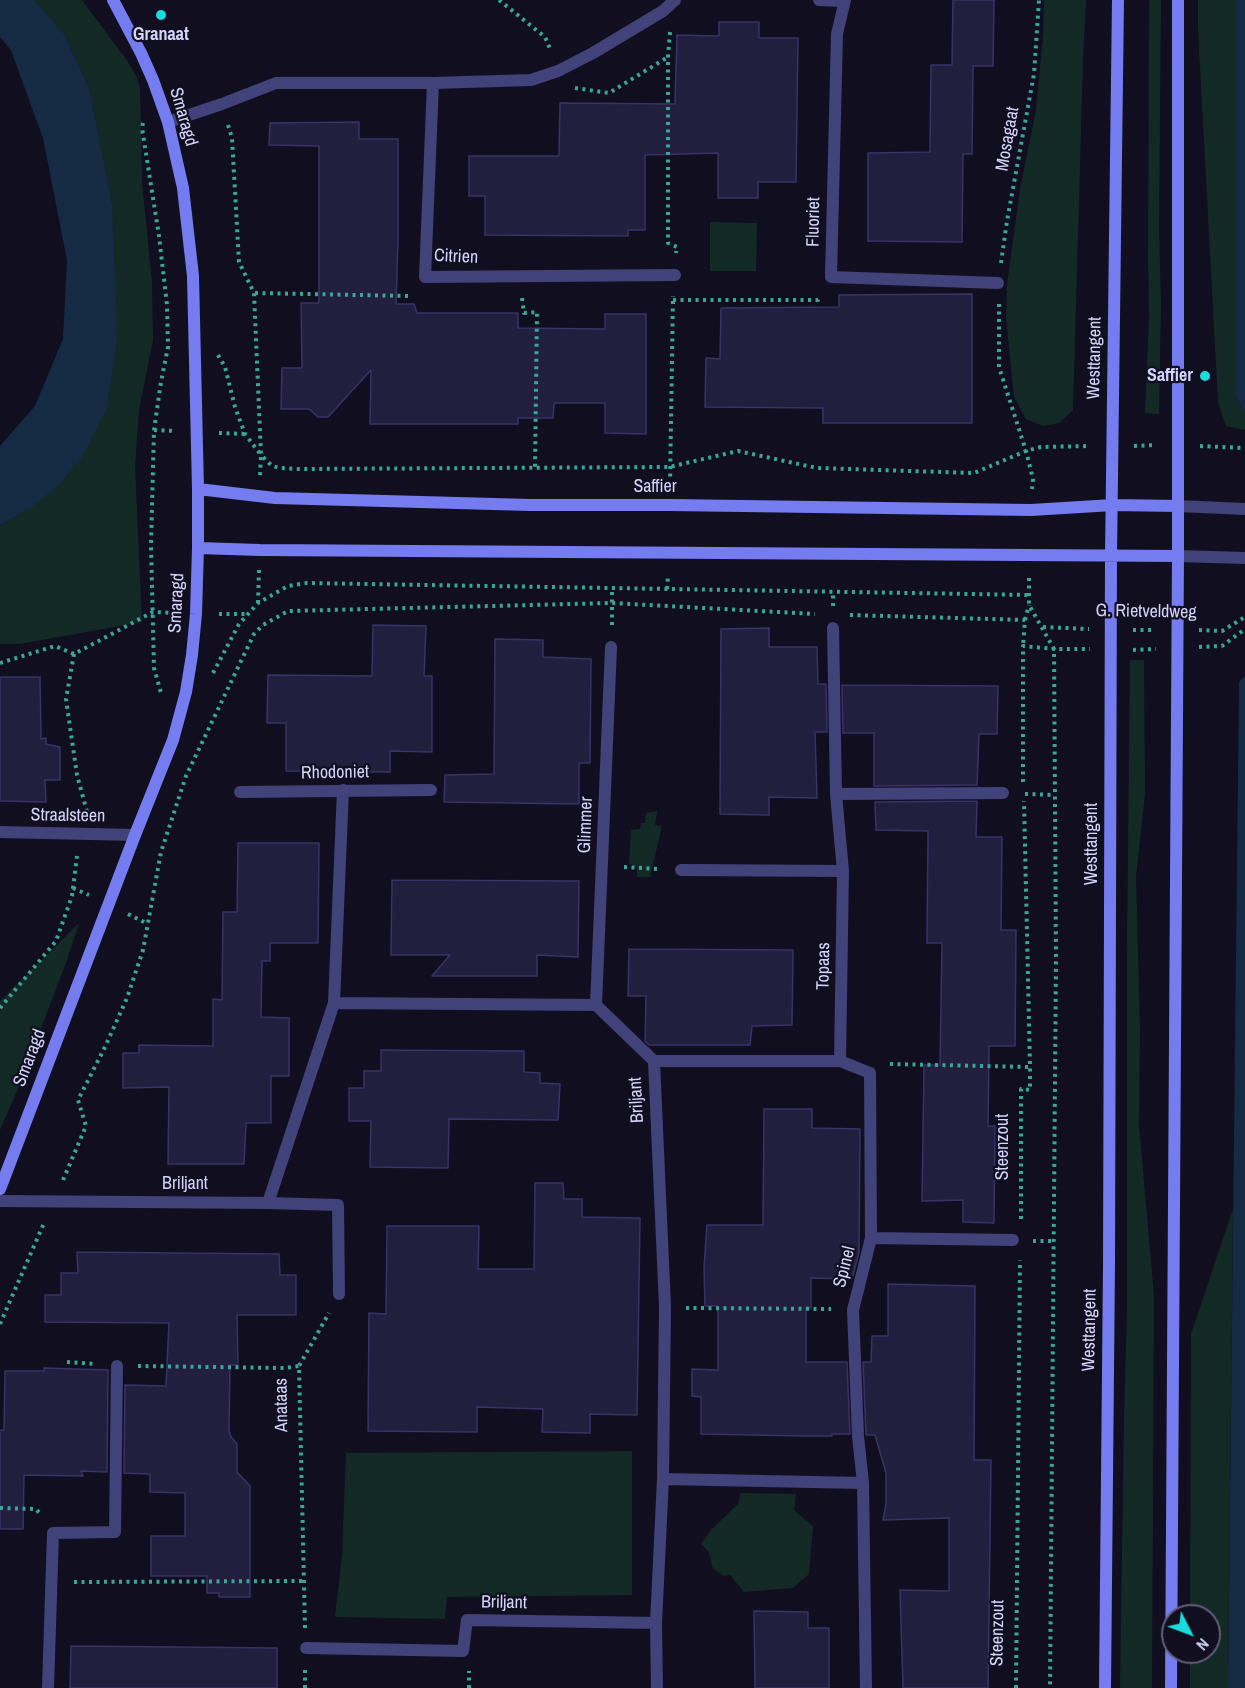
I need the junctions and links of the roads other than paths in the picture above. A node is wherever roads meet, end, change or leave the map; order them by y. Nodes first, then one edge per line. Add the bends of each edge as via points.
1 (113, 0) edge
2 (675, 0) edge
3 (819, 0) edge
4 (1118, 0) edge
5 (1178, 0) edge
6 (844, 1) edge
7 (433, 83) junction
8 (168, 122) junction
9 (675, 275) road end
10 (998, 283) road end
11 (198, 489) junction
12 (1113, 505) junction
13 (1178, 507) junction
14 (1245, 509) edge
15 (198, 548) junction
16 (1111, 556) junction
17 (1178, 556) junction
18 (1245, 558) edge
19 (833, 628) dead end
20 (611, 647) road end
21 (343, 790) junction
22 (431, 790) dead end
23 (240, 792) dead end
24 (836, 794) junction
25 (1004, 794) dead end
26 (0, 832) edge
27 (135, 835) junction
28 (681, 870) road end
29 (843, 871) junction
30 (334, 1003) junction
31 (596, 1005) junction
32 (654, 1061) junction
33 (840, 1061) junction
34 (0, 1189) edge
35 (0, 1201) edge
36 (268, 1203) junction
37 (871, 1238) junction
38 (1013, 1240) dead end
39 (339, 1294) road end
40 (117, 1366) road end
41 (663, 1479) junction
42 (863, 1483) junction
43 (656, 1623) junction
44 (306, 1648) road end
45 (48, 1688) edge
46 (657, 1688) edge
47 (866, 1688) edge
48 (1105, 1688) edge
49 (1171, 1688) edge

1 - 8 main road, Smaragd via 141,52
2 - 7 street via 663,11 558,71 531,80
3 - 6 street, Fluoriet
4 - 12 main road, Westtangent
5 - 13 main road
6 - 10 street, Fluoriet via 837,34 831,278
7 - 8 street via 276,83
7 - 9 street, Citrien via 425,277
8 - 11 main road, Smaragd via 183,188 193,276
11 - 12 main road, Saffier via 259,497 530,505 1031,510
11 - 15 main road, Smaragd
12 - 13 main road, Saffier
12 - 16 main road, Westtangent
13 - 14 street
13 - 17 main road
15 - 16 main road
15 - 27 main road, Smaragd via 196,614 186,692 173,740
16 - 17 main road
16 - 48 main road, Westtangent
17 - 18 street
17 - 49 main road
19 - 24 street, Topaas
20 - 31 street, Glimmer
21 - 22 street, Rhodoniet
21 - 23 street, Rhodoniet
21 - 30 street
24 - 25 street
24 - 29 street, Topaas
26 - 27 street, Straalsteen
27 - 34 main road, Smaragd
28 - 29 street
29 - 33 street, Topaas
30 - 31 street
30 - 36 street
31 - 32 street, Briljant
32 - 33 street
32 - 41 street, Briljant via 665,1307
33 - 37 street, Spinel via 870,1073
35 - 36 street, Briljant
36 - 39 street via 338,1205
37 - 38 street
37 - 42 street, Spinel via 853,1310
40 - 45 street via 115,1532 53,1533
41 - 42 street
41 - 43 street, Briljant
42 - 47 street, Spinel
43 - 44 street, Briljant via 467,1620 463,1651
43 - 46 street, Briljant

